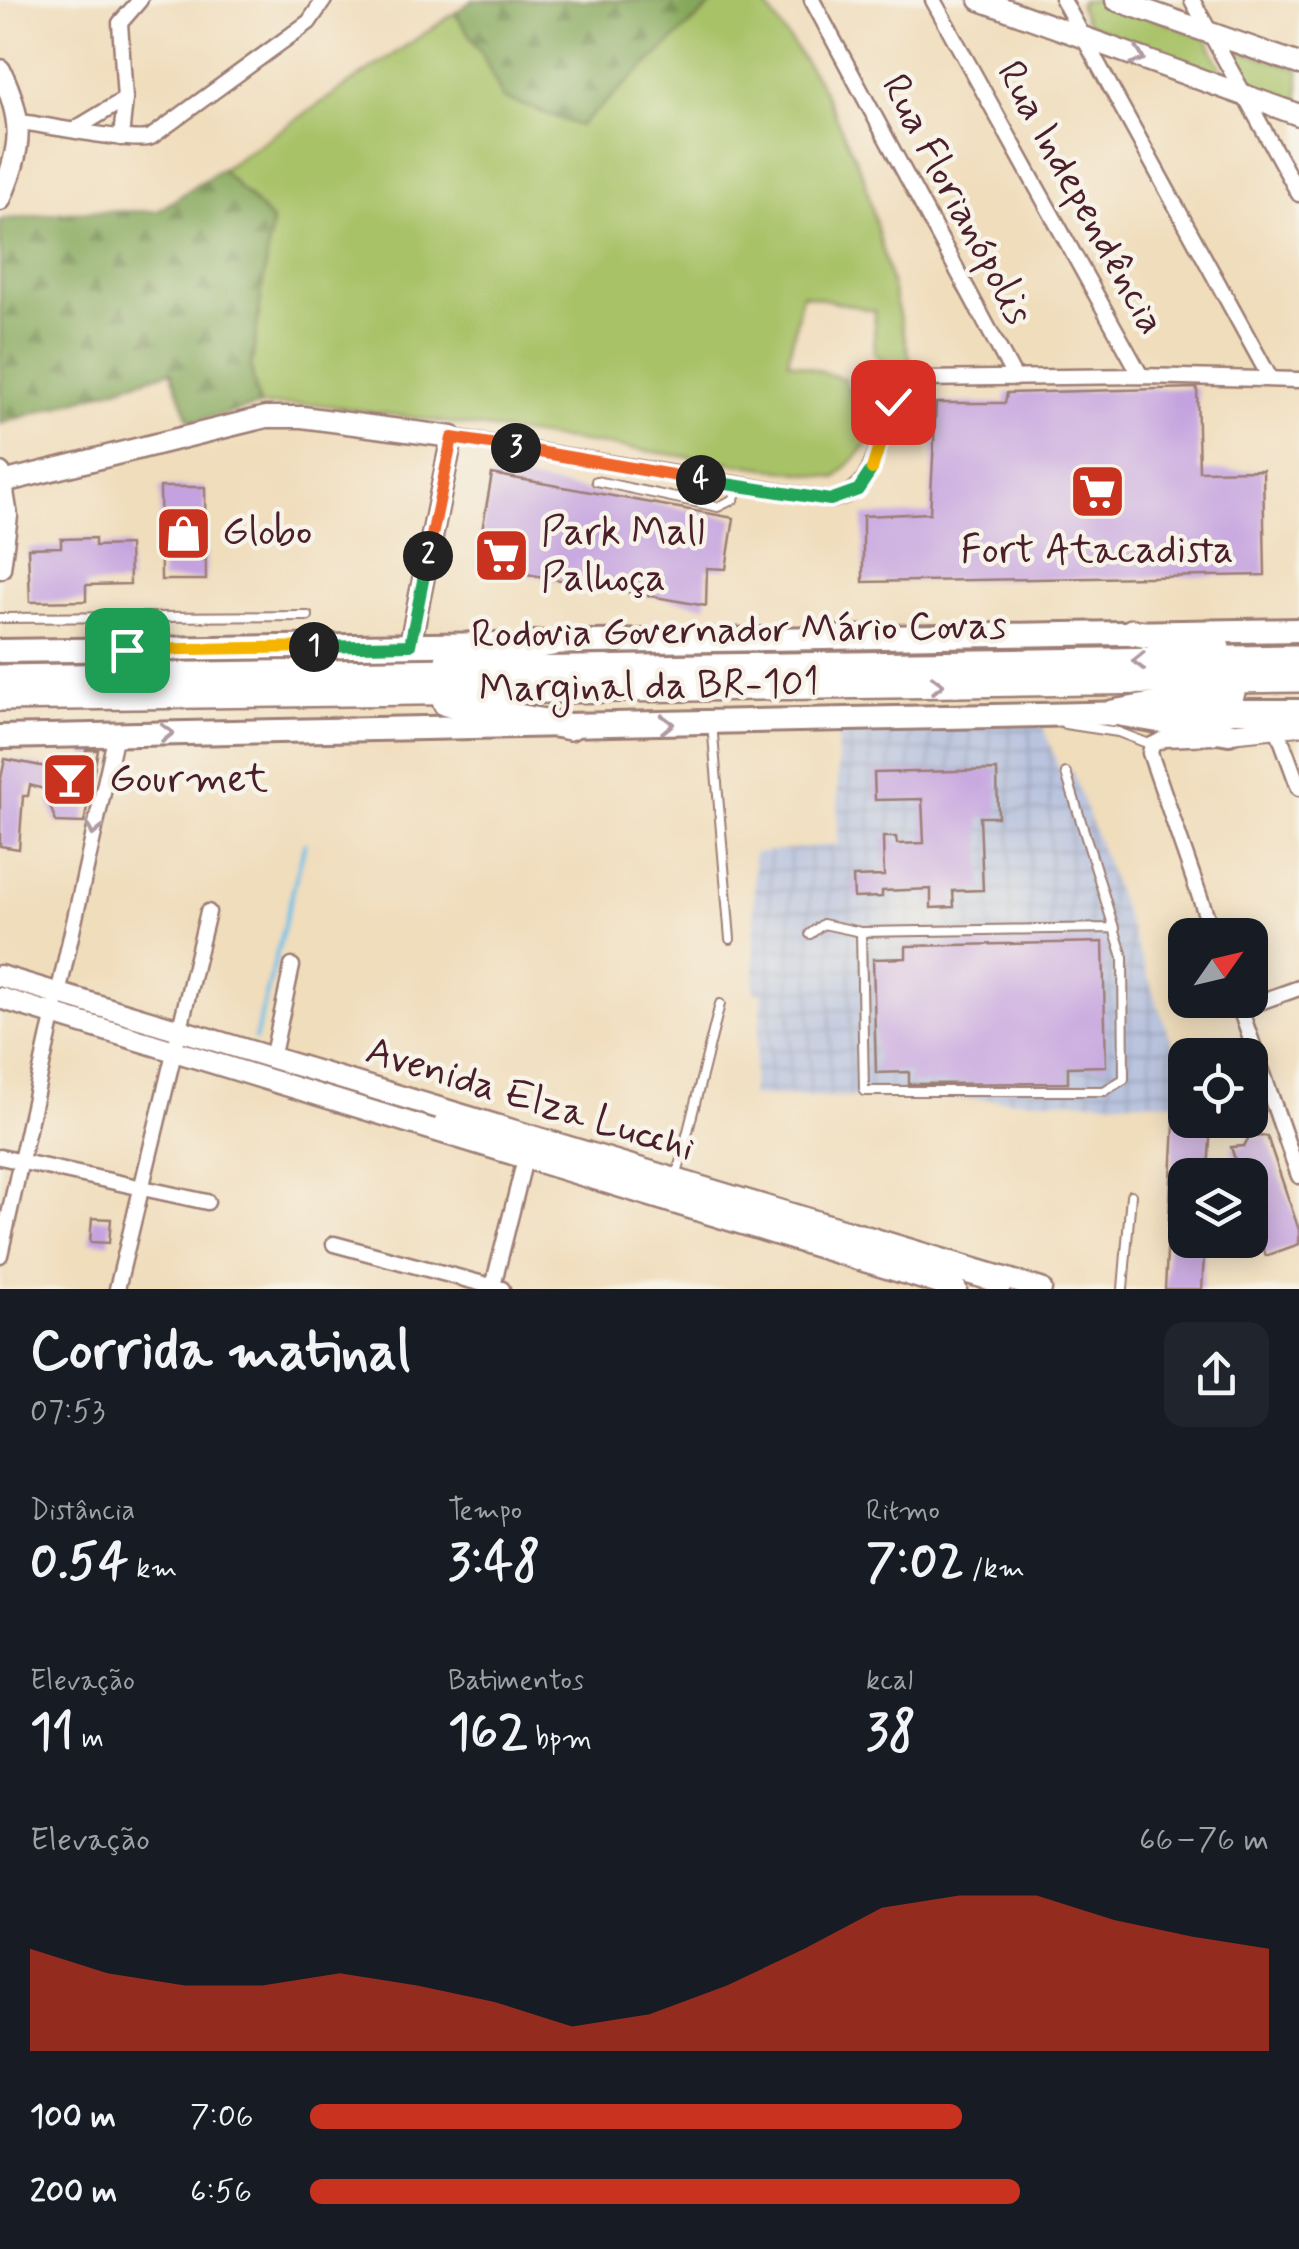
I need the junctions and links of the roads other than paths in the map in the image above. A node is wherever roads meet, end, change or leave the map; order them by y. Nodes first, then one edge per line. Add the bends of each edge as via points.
1 (140, 0) edge
2 (324, 0) edge
3 (812, 0) edge
4 (932, 0) edge
5 (980, 0) edge
6 (1063, 0) edge
7 (1116, 0) edge
8 (1192, 0) edge
9 (1210, 33) junction
10 (1083, 37) junction
11 (1299, 64) edge
12 (1, 73) edge
13 (1245, 96) junction
14 (125, 98) junction
15 (1299, 115) edge
16 (20, 122) junction
17 (77, 128) junction
18 (120, 138) junction
19 (1299, 194) edge
20 (0, 200) edge
21 (1141, 376) junction
22 (1016, 378) junction
23 (1270, 378) junction
24 (1299, 380) edge
25 (452, 438) junction
26 (2, 478) edge
27 (596, 481) dead end
28 (738, 486) junction
29 (4, 516) edge
30 (0, 568) edge
31 (308, 616) dead end
32 (0, 618) edge
33 (1299, 630) edge
34 (1132, 632) junction
35 (552, 643) junction
36 (410, 645) junction
37 (0, 651) edge
38 (1271, 658) junction
39 (1296, 672) edge
40 (370, 675) junction
41 (0, 678) edge
42 (392, 693) junction
43 (0, 698) edge
44 (1299, 711) edge
45 (1114, 713) junction
46 (712, 723) junction
47 (1050, 725) dead end
48 (1299, 726) edge
49 (570, 727) junction
50 (1277, 728) junction
51 (1228, 733) junction
52 (116, 734) junction
53 (0, 736) edge
54 (1152, 744) junction
55 (1066, 773) dead end
56 (1299, 788) edge
57 (208, 912) dead end
58 (1207, 918) edge
59 (1115, 928) junction
60 (861, 932) junction
61 (810, 934) dead end
62 (730, 940) dead end
63 (292, 966) dead end
64 (0, 976) edge
65 (1299, 988) edge
66 (0, 990) edge
67 (1268, 997) edge
68 (0, 998) edge
69 (720, 1004) dead end
70 (55, 1005) junction
71 (1244, 1018) edge
72 (177, 1042) junction
73 (272, 1060) junction
74 (0, 1156) edge
75 (525, 1158) junction
76 (20, 1162) junction
77 (1298, 1167) edge
78 (676, 1180) junction
79 (142, 1189) junction
80 (1131, 1195) dead end
81 (207, 1202) dead end
82 (801, 1229) junction
83 (334, 1244) dead end
84 (0, 1255) edge
85 (498, 1288) edge
86 (117, 1289) edge
87 (956, 1289) edge
88 (1004, 1289) edge
89 (1041, 1289) edge
90 (1123, 1289) edge

1 - 14 street via 120,23
2 - 18 street via 309,22 152,137
3 - 22 street, Rua Florianópolis
4 - 21 street, Rua Independência
5 - 10 main road
6 - 10 street
7 - 9 main road
8 - 9 street
9 - 11 main road
9 - 13 street
10 -> 13 main road
10 - 23 street
12 - 16 main road
13 - 15 main road
13 - 19 street
14 - 17 street
14 - 18 street
16 - 17 street
16 - 20 main road
17 - 18 street
21 - 22 street
21 - 23 street
22 - 28 street via 923,379 901,391 858,490 830,500
23 - 24 street
25 - 26 main road via 266,417
25 - 28 street
25 - 36 main road
26 - 29 main road
27 - 28 lane via 718,507 734,499
29 - 30 main road
31 - 32 lane
33 - 34 main road
34 - 35 main road
34 - 38 highway
35 - 36 main road
35 - 40 highway
36 - 37 main road
38 - 39 highway, Rodovia Governador Mário Covas
38 -> 40 highway, Rodovia Governador Mário Covas
42 -> 39 highway, Rodovia Governador Mário Covas
39 - 45 highway
40 - 41 highway, Rodovia Governador Mário Covas
42 - 43 highway, Rodovia Governador Mário Covas
42 - 49 highway
44 - 45 main road, Marginal da BR-101
45 - 46 main road, Marginal da BR-101
45 - 51 main road
49 -> 46 main road, Marginal da BR-101
46 - 62 lane
47 - 54 lane via 1118,732
48 - 50 street
52 -> 49 main road, Marginal da BR-101
50 - 51 street
50 - 56 street
51 - 54 street
52 - 53 main road, Marginal da BR-101
52 -> 70 street
54 - 58 street via 1151,766
55 - 59 lane
57 - 72 street
59 - 60 lane
59 - 60 lane via 1123,957 1124,1078 1110,1090 1064,1091 864,1092
60 - 61 lane via 823,924
63 - 73 street
64 - 70 main road, Avenida Elza Lucchi
65 - 67 street
66 - 70 street
68 - 70 main road, Avenida Elza Lucchi
69 - 78 lane
70 - 72 main road, Avenida Elza Lucchi
70 - 76 street
71 - 77 street
72 - 73 main road, Avenida Elza Lucchi
72 - 75 main road, Avenida Elza Lucchi
72 - 79 street
72 - 82 street
73 - 78 main road, Avenida Elza Lucchi
74 - 76 street
75 - 82 main road, Avenida Elza Lucchi
75 - 85 street
76 - 79 street
76 - 84 street
78 - 82 main road, Avenida Elza Lucchi
79 - 81 street
79 - 86 street
80 - 90 lane
82 - 87 main road, Avenida Elza Lucchi
82 - 88 street
82 - 89 main road, Avenida Elza Lucchi
83 - 85 street

